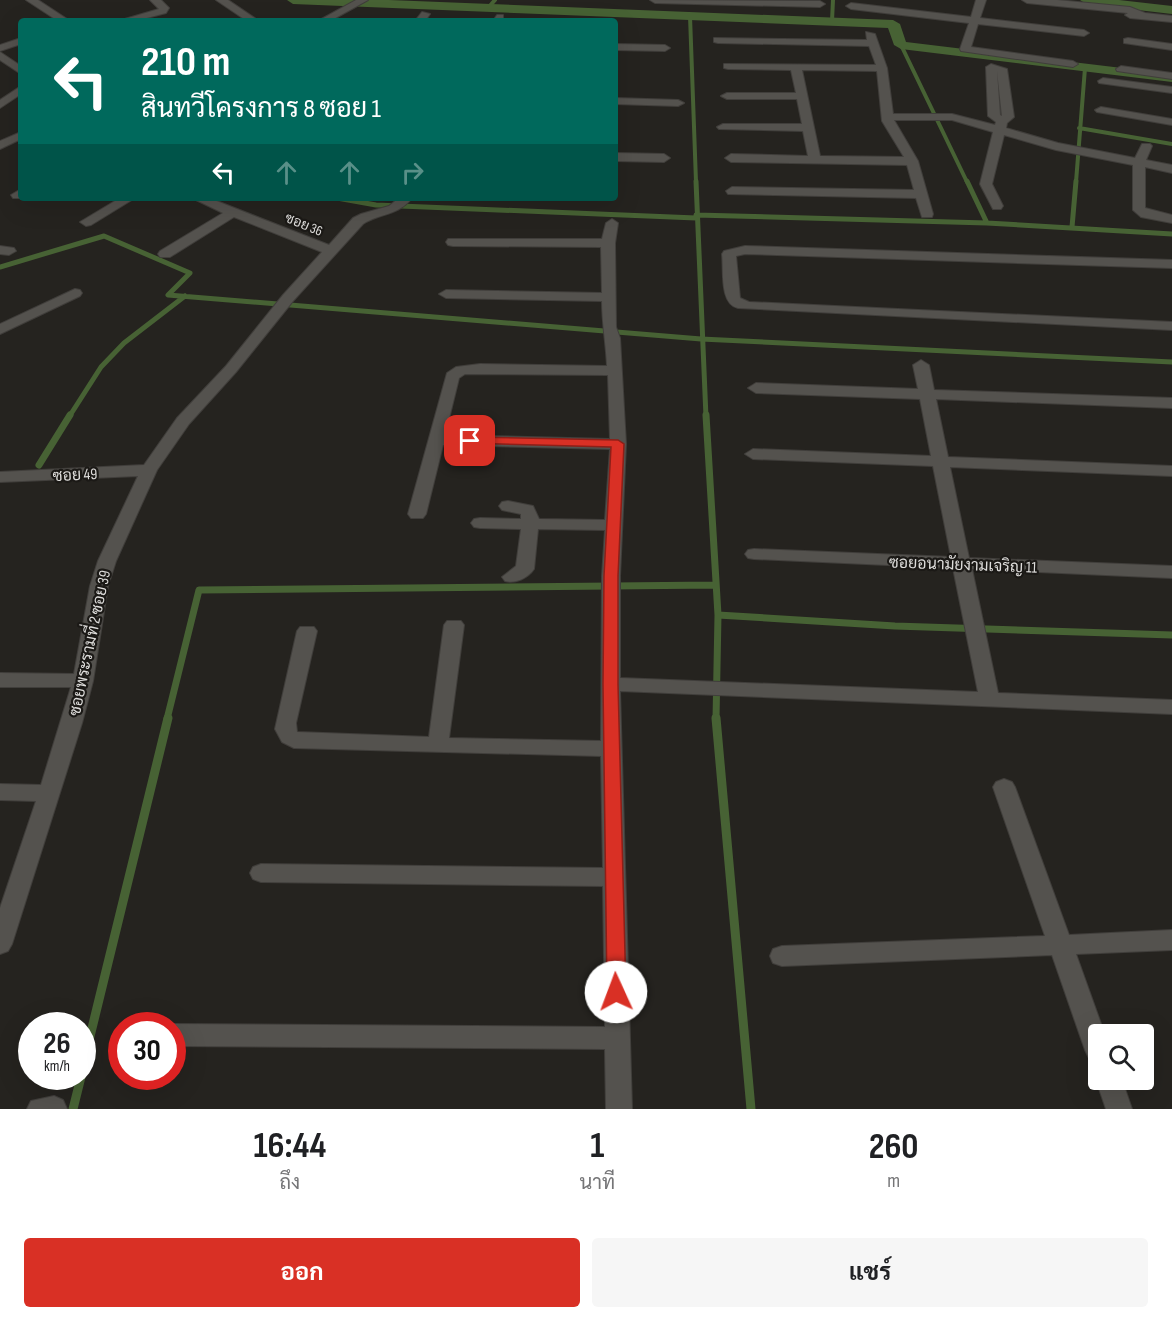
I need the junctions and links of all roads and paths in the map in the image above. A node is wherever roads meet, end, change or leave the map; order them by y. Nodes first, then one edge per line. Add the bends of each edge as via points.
1 (31, 0) edge
2 (155, 0) edge
3 (221, 0) edge
4 (655, 0) edge
5 (675, 0) edge
6 (981, 0) edge
7 (1027, 0) edge
8 (354, 4) edge
9 (820, 4) dead end
10 (851, 6) dead end
11 (60, 18) edge
12 (135, 18) edge
13 (249, 18) edge
14 (328, 18) edge
15 (1172, 19) edge
16 (975, 20) junction
17 (1084, 33) dead end
18 (718, 40) dead end
19 (1128, 41) dead end
20 (18, 42) edge
21 (618, 47) edge
22 (1172, 47) edge
23 (0, 48) edge
24 (665, 48) dead end
25 (0, 55) edge
26 (1073, 64) dead end
27 (728, 66) dead end
28 (796, 67) junction
29 (882, 68) junction
30 (18, 69) edge
31 (1121, 69) dead end
32 (1172, 76) edge
33 (1102, 81) dead end
34 (1172, 90) edge
35 (18, 91) edge
36 (727, 96) dead end
37 (802, 96) junction
38 (618, 101) edge
39 (678, 103) dead end
40 (0, 105) edge
41 (1101, 110) dead end
42 (887, 119) junction
43 (1172, 122) edge
44 (1000, 126) junction
45 (723, 127) dead end
46 (808, 128) junction
47 (18, 136) edge
48 (0, 145) edge
49 (1146, 146) dead end
50 (618, 156) edge
51 (664, 158) dead end
52 (731, 158) dead end
53 (815, 160) junction
54 (912, 161) junction
55 (1139, 163) junction
56 (1172, 169) edge
57 (732, 190) dead end
58 (921, 194) junction
59 (124, 201) edge
60 (206, 201) edge
61 (403, 201) edge
62 (997, 206) dead end
63 (233, 212) junction
64 (927, 213) dead end
65 (1172, 219) edge
66 (86, 222) dead end
67 (612, 223) dead end
68 (453, 242) dead end
69 (608, 243) junction
70 (331, 251) junction
71 (165, 254) dead end
72 (1172, 264) edge
73 (75, 293) dead end
74 (447, 294) dead end
75 (609, 297) junction
76 (1172, 326) edge
77 (0, 330) edge
78 (921, 365) dead end
79 (615, 371) junction
80 (756, 388) dead end
81 (927, 394) junction
82 (1172, 403) edge
83 (436, 440) junction
84 (618, 444) junction
85 (753, 454) dead end
86 (941, 461) junction
87 (149, 470) junction
88 (1172, 471) edge
89 (0, 477) edge
90 (508, 506) dead end
91 (417, 514) dead end
92 (480, 523) dead end
93 (530, 524) junction
94 (614, 525) junction
95 (754, 554) dead end
96 (961, 564) junction
97 (1172, 572) edge
98 (511, 577) dead end
99 (454, 625) dead end
100 (307, 631) dead end
101 (0, 680) edge
102 (83, 681) junction
103 (610, 684) junction
104 (989, 698) junction
105 (1172, 707) edge
106 (438, 745) junction
107 (612, 749) junction
108 (1004, 787) dead end
109 (0, 792) edge
110 (50, 793) junction
111 (261, 873) dead end
112 (613, 877) junction
113 (1, 938) edge
114 (1172, 940) edge
115 (1060, 944) junction
116 (782, 956) dead end
117 (1089, 1024) edge
118 (186, 1035) edge
119 (618, 1038) junction
120 (1112, 1090) edge
121 (54, 1108) edge
122 (40, 1109) edge
123 (620, 1109) edge
124 (1119, 1109) edge

1 - 11 street
2 - 12 street via 163,11
3 - 13 street
4 - 5 street
5 - 9 street
6 - 16 street
7 - 15 street
8 - 14 street
10 - 16 street
16 - 17 street
16 - 26 street via 964,49
18 - 29 street via 871,38
19 - 22 street
20 - 23 street
21 - 24 street
25 - 30 street
27 - 28 street
28 - 29 street
28 - 37 street
29 - 42 street
31 - 32 street
33 - 34 street
35 - 40 street
36 - 37 street
37 - 46 street
38 - 39 street
41 - 43 street
42 - 44 street via 955,120
42 - 54 street
44 - 55 street via 1056,146
44 - 62 street via 986,184
45 - 46 street
46 - 53 street
47 - 48 street
49 - 55 street
50 - 51 street
52 - 53 street
53 - 54 street
54 - 58 street
55 - 56 street
55 - 65 street via 1139,210
57 - 58 street
58 - 64 street
59 - 66 street
60 - 63 street, ซอย 36
61 - 70 street, ซอยพระรามที่ 2 ซอย 39 via 394,210 364,217
63 - 70 street, ซอย 36
63 - 71 street
67 - 69 street
68 - 69 street
69 - 75 street
70 - 87 street, ซอยพระรามที่ 2 ซอย 39 via 183,421
72 - 76 street via 745,249 729,254 732,299 749,306
73 - 77 street
74 - 75 street
75 - 79 street
78 - 81 street
79 - 83 street via 461,370 452,376
79 - 84 street
80 - 81 street
81 - 82 street
81 - 86 street
83 - 84 street
83 - 91 street
84 - 94 street
85 - 86 street
86 - 88 street
86 - 96 street
87 - 89 street, ซอย 49
87 - 102 street, ซอยพระรามที่ 2 ซอย 39 via 99,586
90 - 93 street via 527,510
92 - 93 street
93 - 94 street
93 - 98 street via 525,569
94 - 103 street
95 - 96 street, ซอยอนามัยงามเจริญ 11
96 - 97 street, ซอยอนามัยงามเจริญ 11
96 - 104 street
99 - 106 street
100 - 106 street via 286,723 288,737 309,743
101 - 102 street
102 - 110 street, ซอยพระรามที่ 2 ซอย 39
103 - 104 street
103 - 107 street
104 - 105 street
106 - 107 street
107 - 112 street
108 - 115 street
109 - 110 street
110 - 113 street, ซอยพระรามที่ 2 ซอย 39
111 - 112 street
112 - 119 street
114 - 115 street
115 - 116 street
115 - 117 street
118 - 119 street
119 - 123 street
120 - 124 street
121 - 122 street

